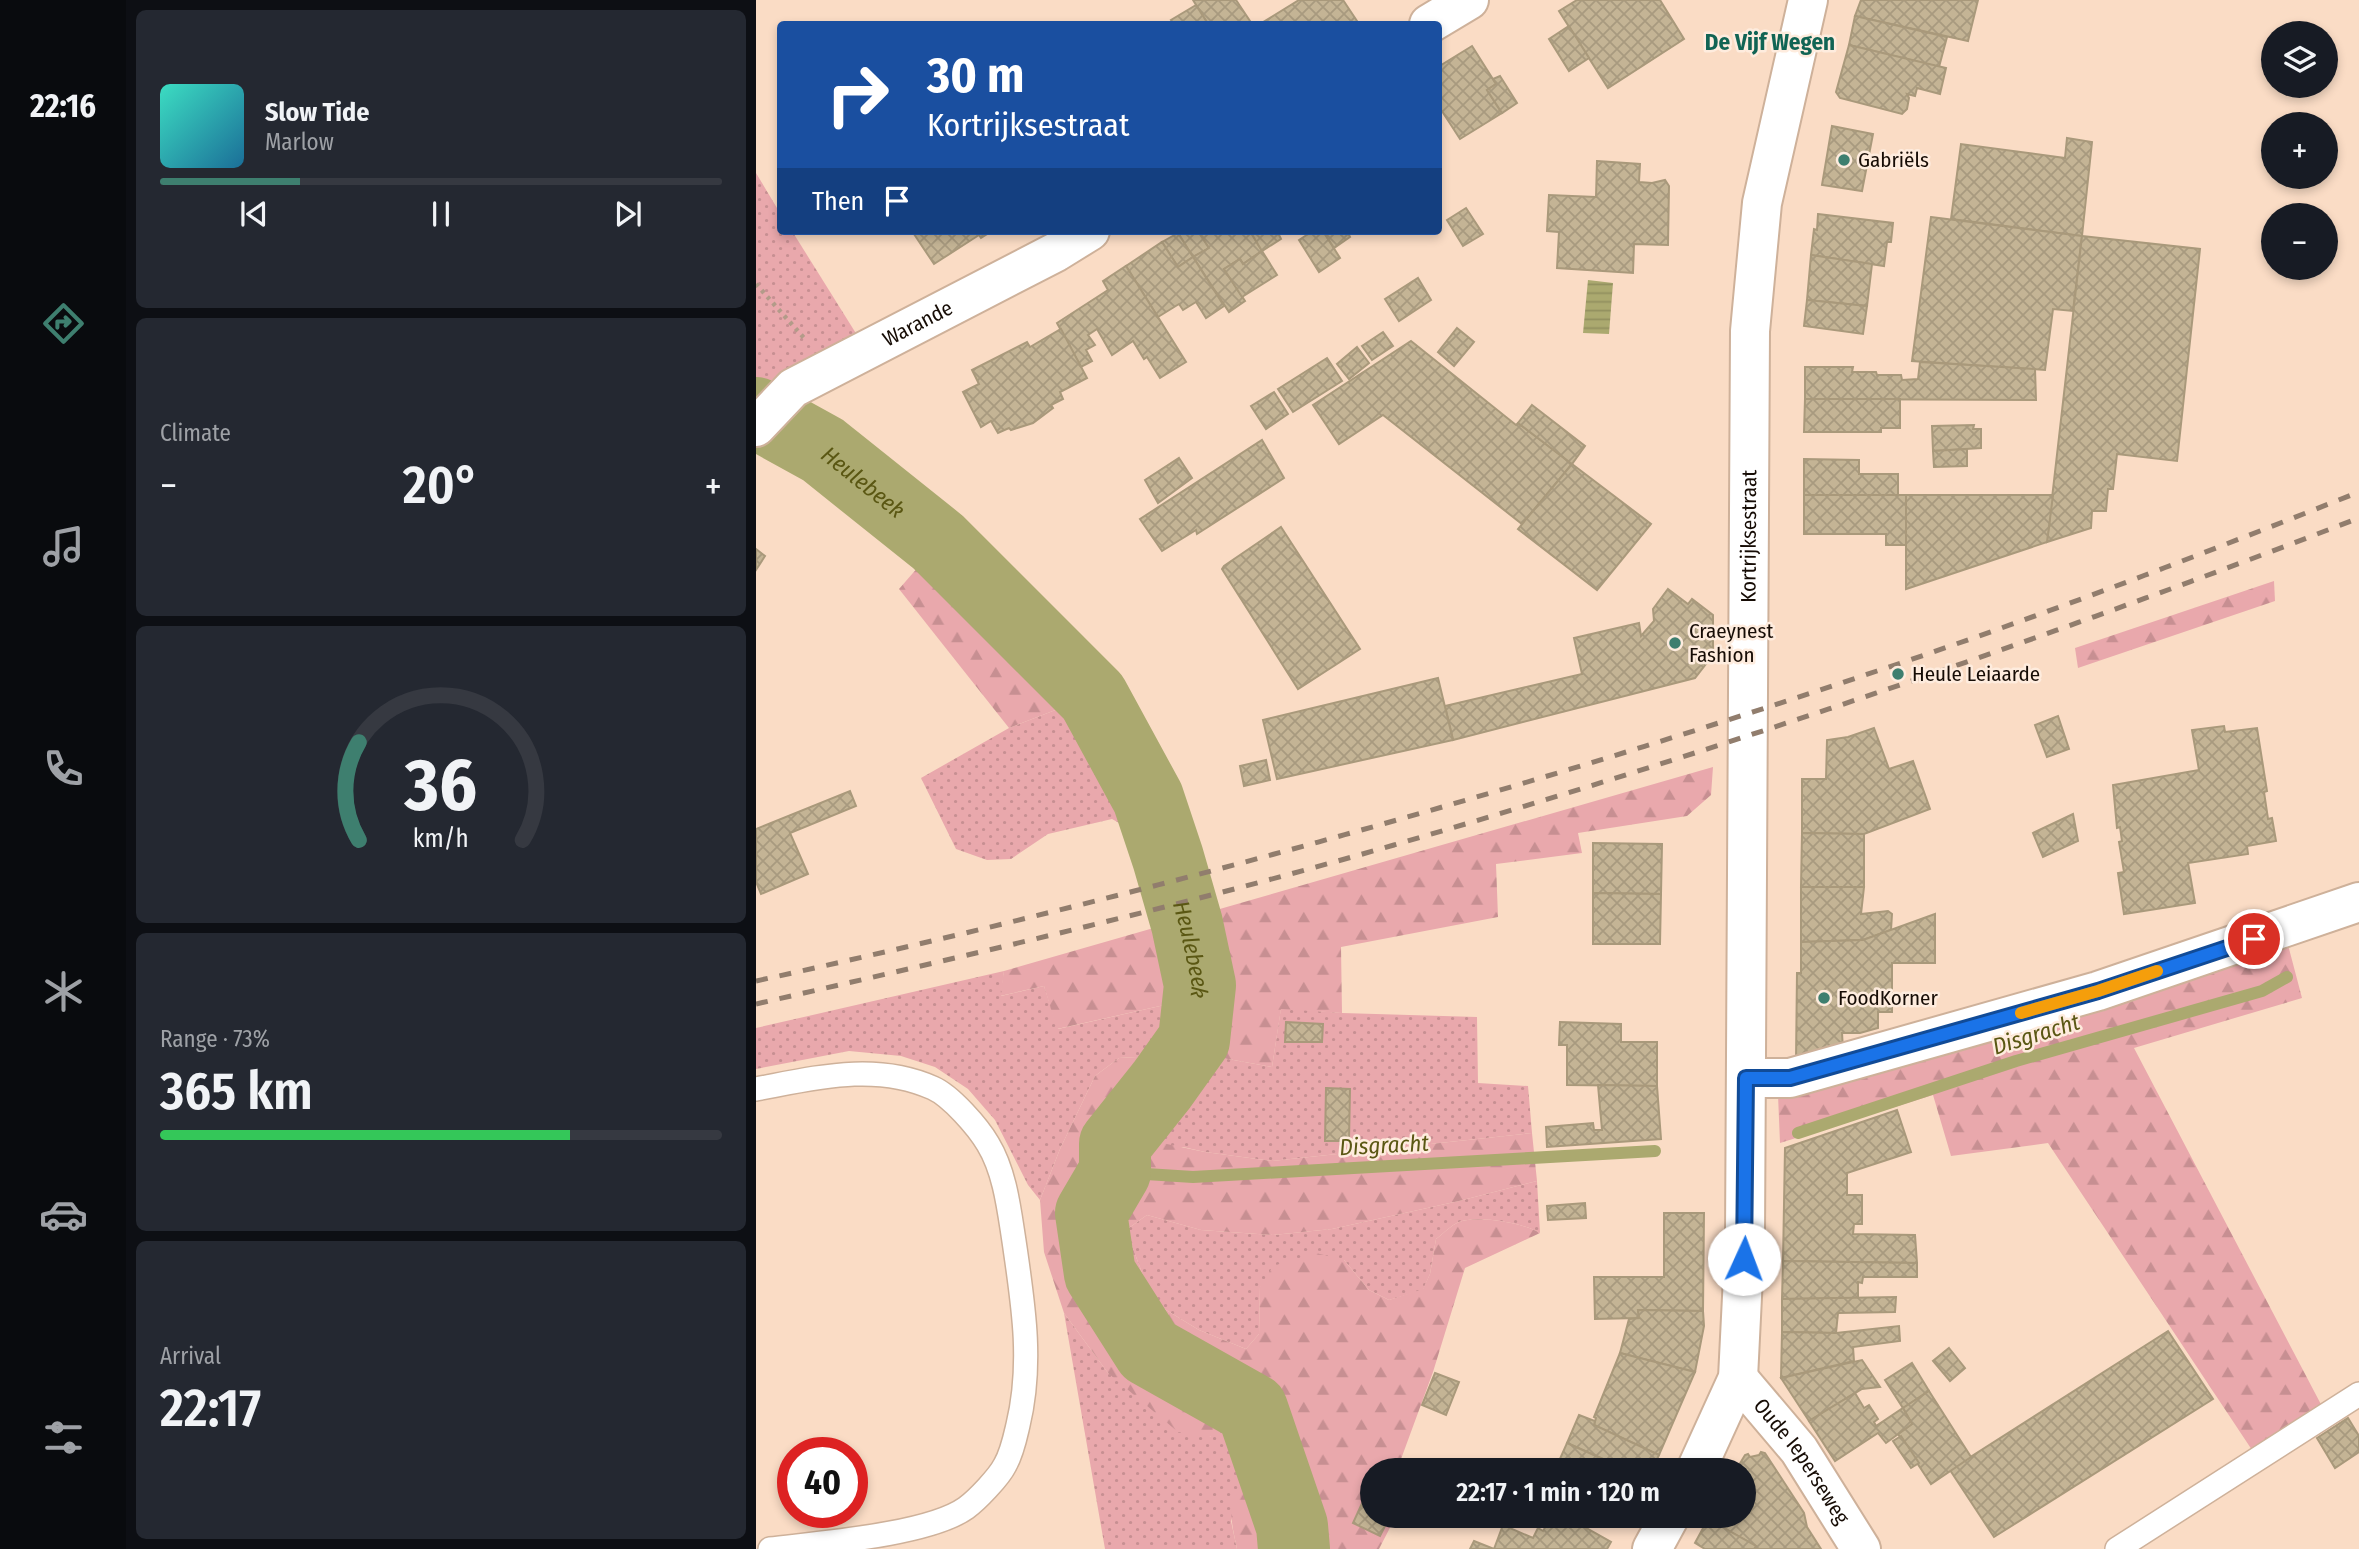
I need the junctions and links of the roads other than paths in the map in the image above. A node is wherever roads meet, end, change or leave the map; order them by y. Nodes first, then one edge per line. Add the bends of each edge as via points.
1 (1469, 0) edge
2 (1808, 0) edge
3 (1434, 21) edge
4 (1084, 235) edge
5 (767, 414) edge
6 (2359, 902) edge
7 (1746, 1078) junction
8 (756, 1089) edge
9 (1738, 1378) junction
10 (2359, 1394) edge
11 (1701, 1458) edge
12 (1663, 1528) edge
13 (770, 1549) edge
14 (1651, 1549) edge
15 (1861, 1549) edge
16 (2118, 1549) edge

1 - 3 street
2 - 7 street, Kortrijksestraat via 1762,203 1750,331
4 - 5 street, Warande via 793,388
6 - 7 street via 2098,991 1790,1078
7 - 9 street, Kortrijksestraat
8 - 13 lane via 871,1073 935,1088 954,1104 989,1145 1006,1190 1027,1349 1020,1419 1005,1466 966,1508 910,1529
9 - 11 street, Kortrijksestraat
9 - 15 street, Oude Ieperseweg via 1798,1450
10 - 16 lane
12 - 14 street

